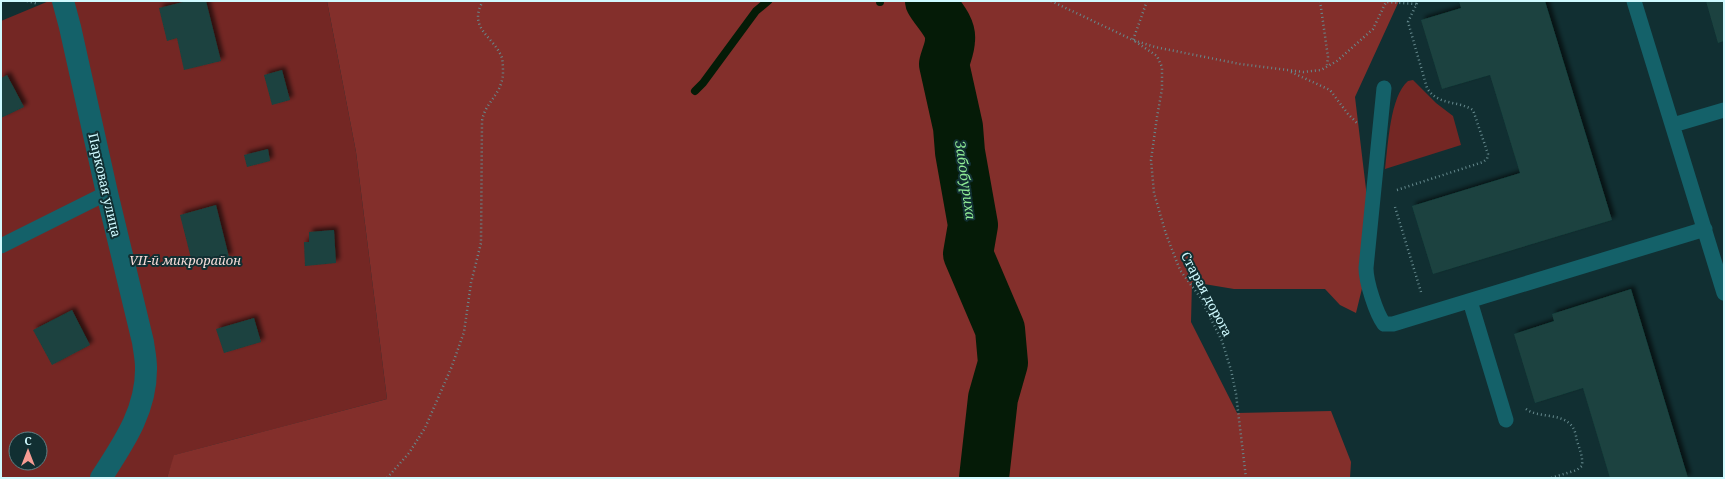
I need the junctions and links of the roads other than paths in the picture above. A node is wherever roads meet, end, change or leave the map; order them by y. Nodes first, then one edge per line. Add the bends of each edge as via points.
1 (63, 1) edge
2 (1634, 1) edge
3 (1384, 88) dead end
4 (1724, 110) edge
5 (1672, 125) junction
6 (107, 193) junction
7 (1705, 229) junction
8 (1, 246) edge
9 (1724, 293) edge
10 (1470, 301) junction
11 (1506, 420) dead end
12 (101, 478) edge

1 - 6 street, Парковая улица
2 - 5 lane
3 - 10 lane via 1366,268 1379,317 1384,324 1393,324
4 - 5 lane
5 - 7 lane
6 - 8 lane
6 - 12 street, Парковая улица via 143,342 146,367 144,392 138,414 129,435
7 - 9 lane
7 - 10 lane
10 - 11 lane

